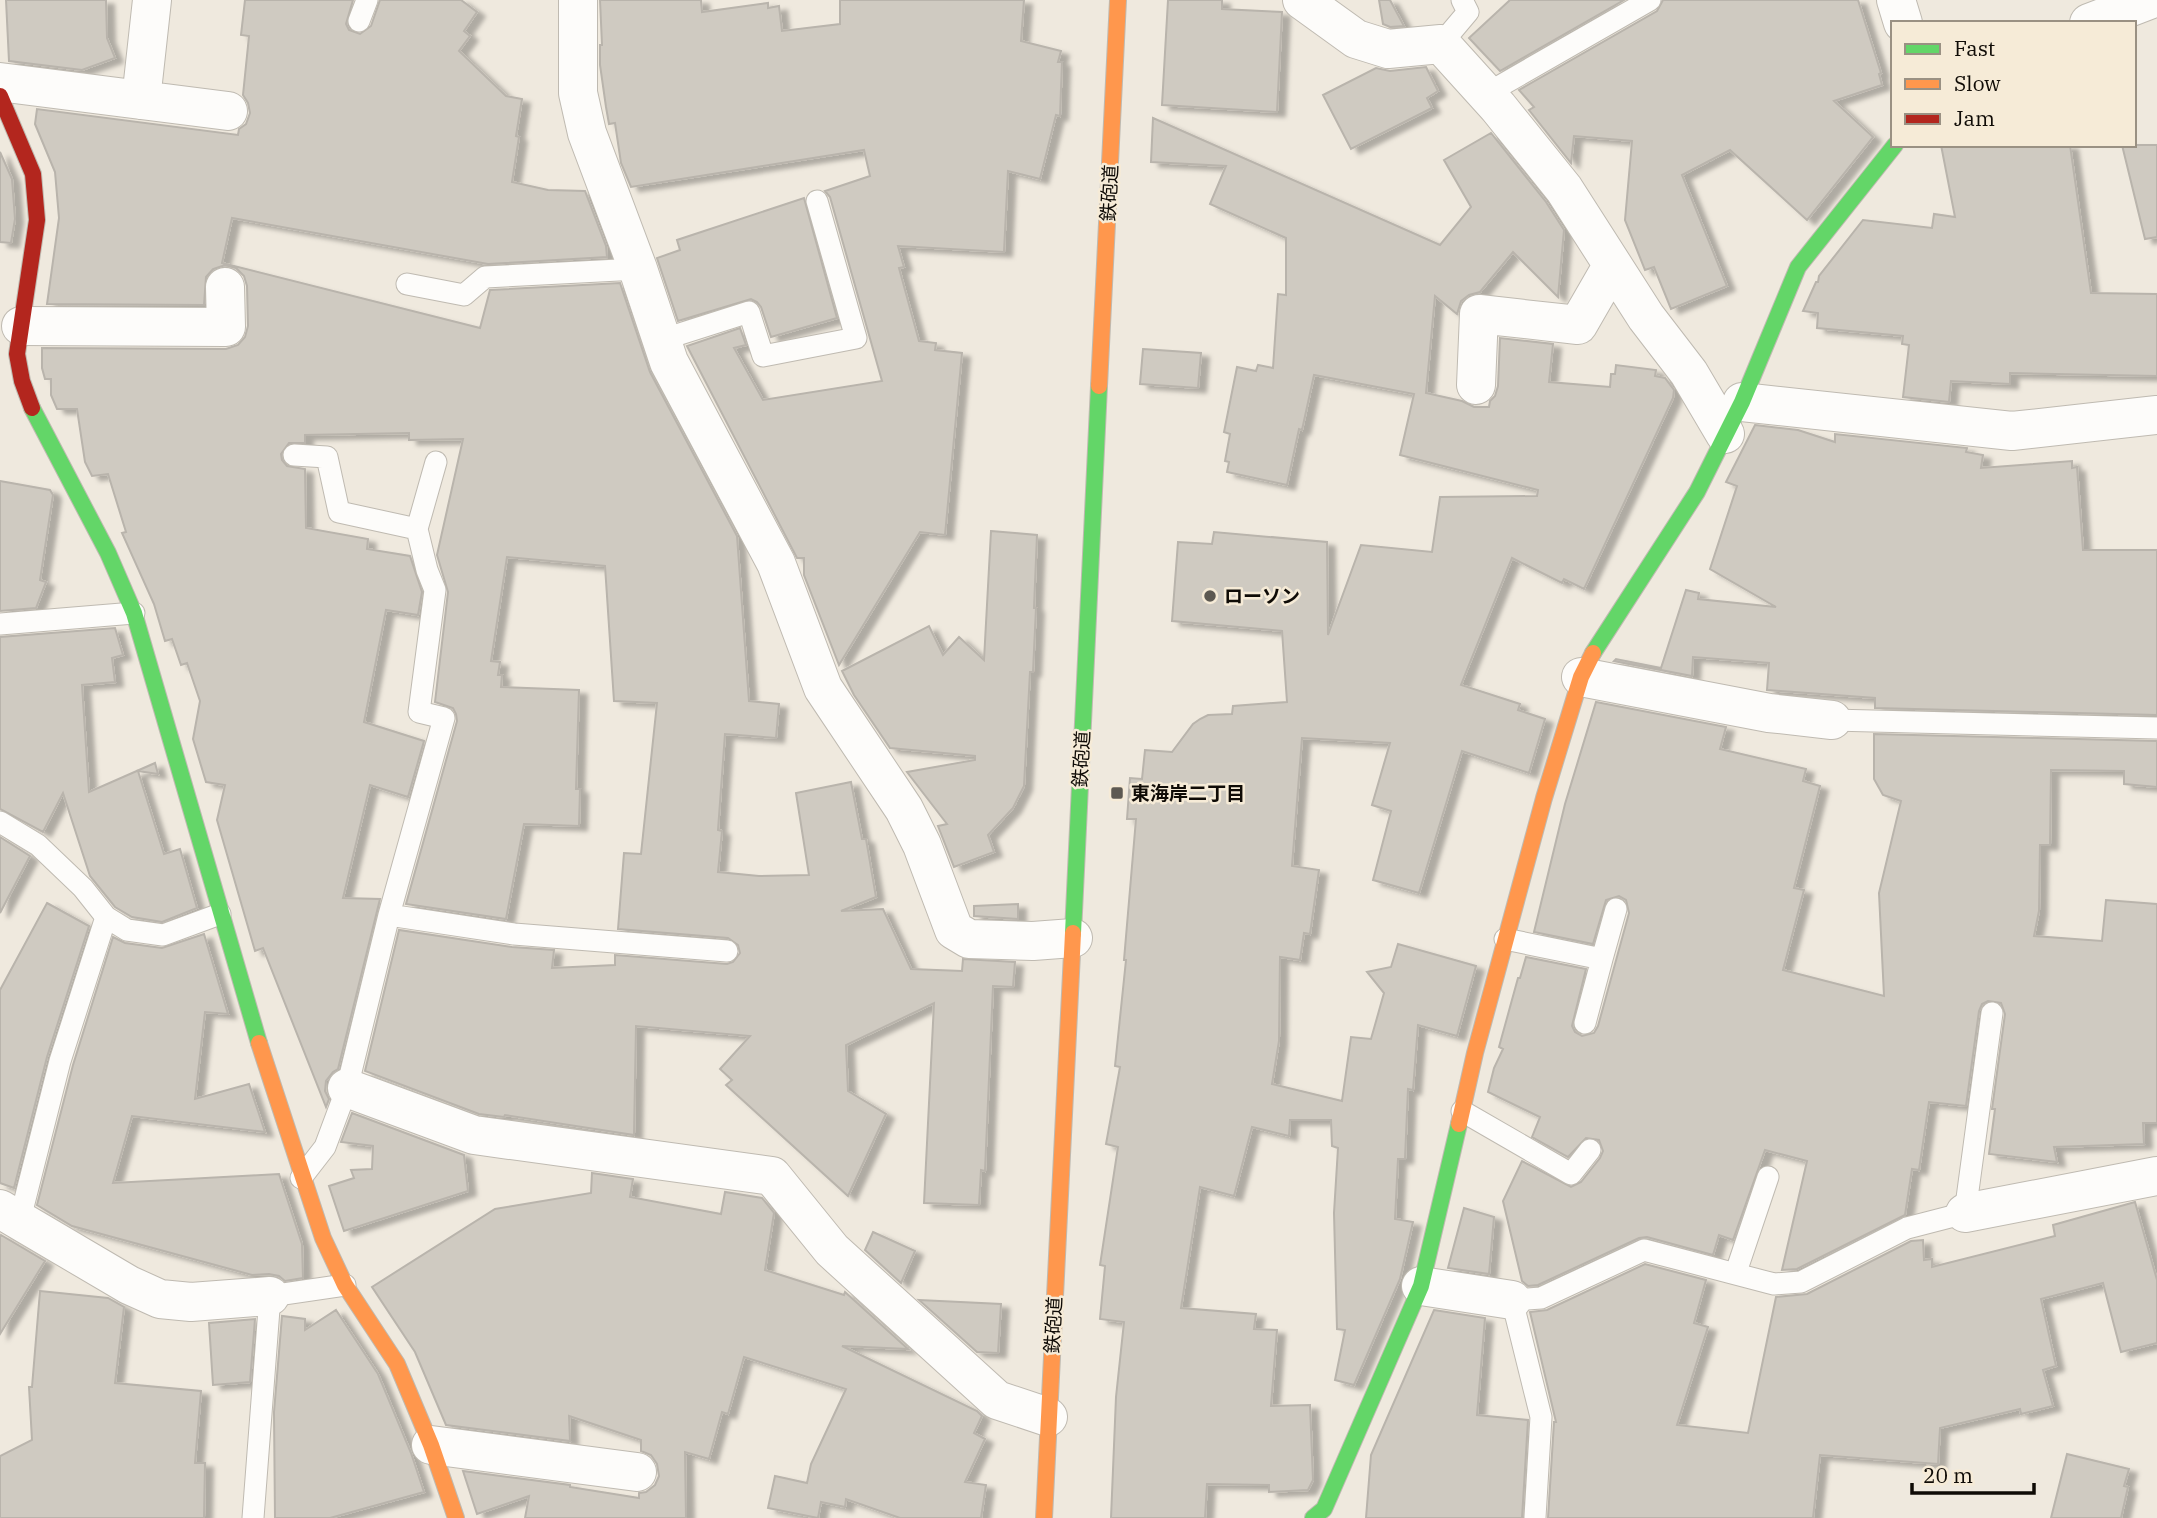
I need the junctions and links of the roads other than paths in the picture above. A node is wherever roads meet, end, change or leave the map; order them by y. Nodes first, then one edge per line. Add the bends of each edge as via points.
1 (152, 0) edge
2 (367, 0) edge
3 (578, 0) edge
4 (1118, 0) edge
5 (1302, 0) edge
6 (1462, 0) edge
7 (1650, 0) edge
8 (1896, 0) edge
9 (2149, 0) edge
10 (359, 20) dead end
11 (1902, 21) edge
12 (2095, 21) edge
13 (1441, 44) junction
14 (0, 82) edge
15 (1486, 94) junction
16 (0, 96) edge
17 (141, 100) junction
18 (228, 111) dead end
19 (1893, 147) edge
20 (817, 201) dead end
21 (1612, 266) junction
22 (638, 269) junction
23 (407, 284) dead end
24 (225, 286) dead end
25 (661, 340) junction
26 (13, 343) edge
27 (1476, 385) dead end
28 (2157, 415) edge
29 (1733, 418) junction
30 (294, 455) dead end
31 (436, 462) dead end
32 (417, 529) junction
33 (134, 612) junction
34 (0, 624) edge
35 (1581, 677) junction
36 (1832, 720) joint
37 (2157, 728) edge
38 (0, 822) edge
39 (1616, 909) dead end
40 (220, 914) junction
41 (389, 915) junction
42 (106, 917) junction
43 (1073, 938) junction
44 (1505, 939) junction
45 (727, 950) dead end
46 (1602, 959) junction
47 (1992, 1013) dead end
48 (1585, 1023) dead end
49 (346, 1088) junction
50 (1462, 1111) junction
51 (1590, 1150) dead end
52 (2157, 1176) edge
53 (1768, 1177) dead end
54 (301, 1178) junction
55 (1965, 1213) junction
56 (10, 1214) edge
57 (1735, 1272) junction
58 (345, 1285) junction
59 (1421, 1286) junction
60 (270, 1296) junction
61 (1512, 1300) junction
62 (1048, 1418) junction
63 (431, 1446) junction
64 (638, 1472) dead end
65 (1323, 1515) edge
66 (1535, 1517) edge
67 (253, 1518) edge
68 (457, 1518) edge
69 (1044, 1518) edge

1 - 17 street
2 - 10 lane
3 - 22 street via 578,93 587,133
4 - 43 street, 鉄砲道
5 - 13 street via 1356,39 1388,49
6 - 13 lane via 1468,12
7 - 15 lane
8 - 11 street
9 - 12 street
13 - 15 street
14 - 17 street
15 - 21 street via 1564,189
16 - 26 street via 33,174 37,205
17 - 18 street
19 - 29 street via 1798,267
20 - 25 lane via 856,338 763,356 749,312
21 - 27 street via 1578,324 1479,314
21 - 29 street via 1689,373
22 - 23 lane via 485,277 464,295
22 - 25 street
24 - 26 street via 226,327
25 - 43 street via 776,563 823,688 904,809 954,930 969,939
26 - 33 street via 33,412
28 - 29 street via 2012,431
29 - 35 street via 1697,492
30 - 32 lane via 327,457 339,512
31 - 32 lane
32 - 41 lane via 435,590 419,712 444,718
33 - 34 lane
33 - 40 street
35 - 36 street via 1769,713
35 - 44 street
36 - 37 lane
38 - 42 lane via 38,845
39 - 46 lane
40 - 42 lane via 163,935 127,930
40 - 54 street
41 - 45 lane via 514,934
41 - 49 lane
42 - 56 lane
43 - 62 street, 鉄砲道
44 - 46 lane
44 - 50 street
46 - 48 lane
47 - 55 lane
49 - 54 lane via 325,1147
49 - 62 street via 474,1135 772,1177 832,1250 997,1400
50 - 51 lane via 1571,1174
50 - 59 street
52 - 55 street
53 - 57 lane
54 - 58 street
55 - 57 lane via 1907,1228 1801,1282 1774,1284
56 - 60 street via 129,1285 160,1298 191,1302
57 - 61 lane via 1644,1250 1541,1298
58 - 60 lane
58 - 63 street via 397,1364
59 - 61 street
59 - 65 street
60 - 67 lane
61 - 66 lane via 1541,1417
62 - 69 street, 鉄砲道
63 - 64 street
63 - 68 street

